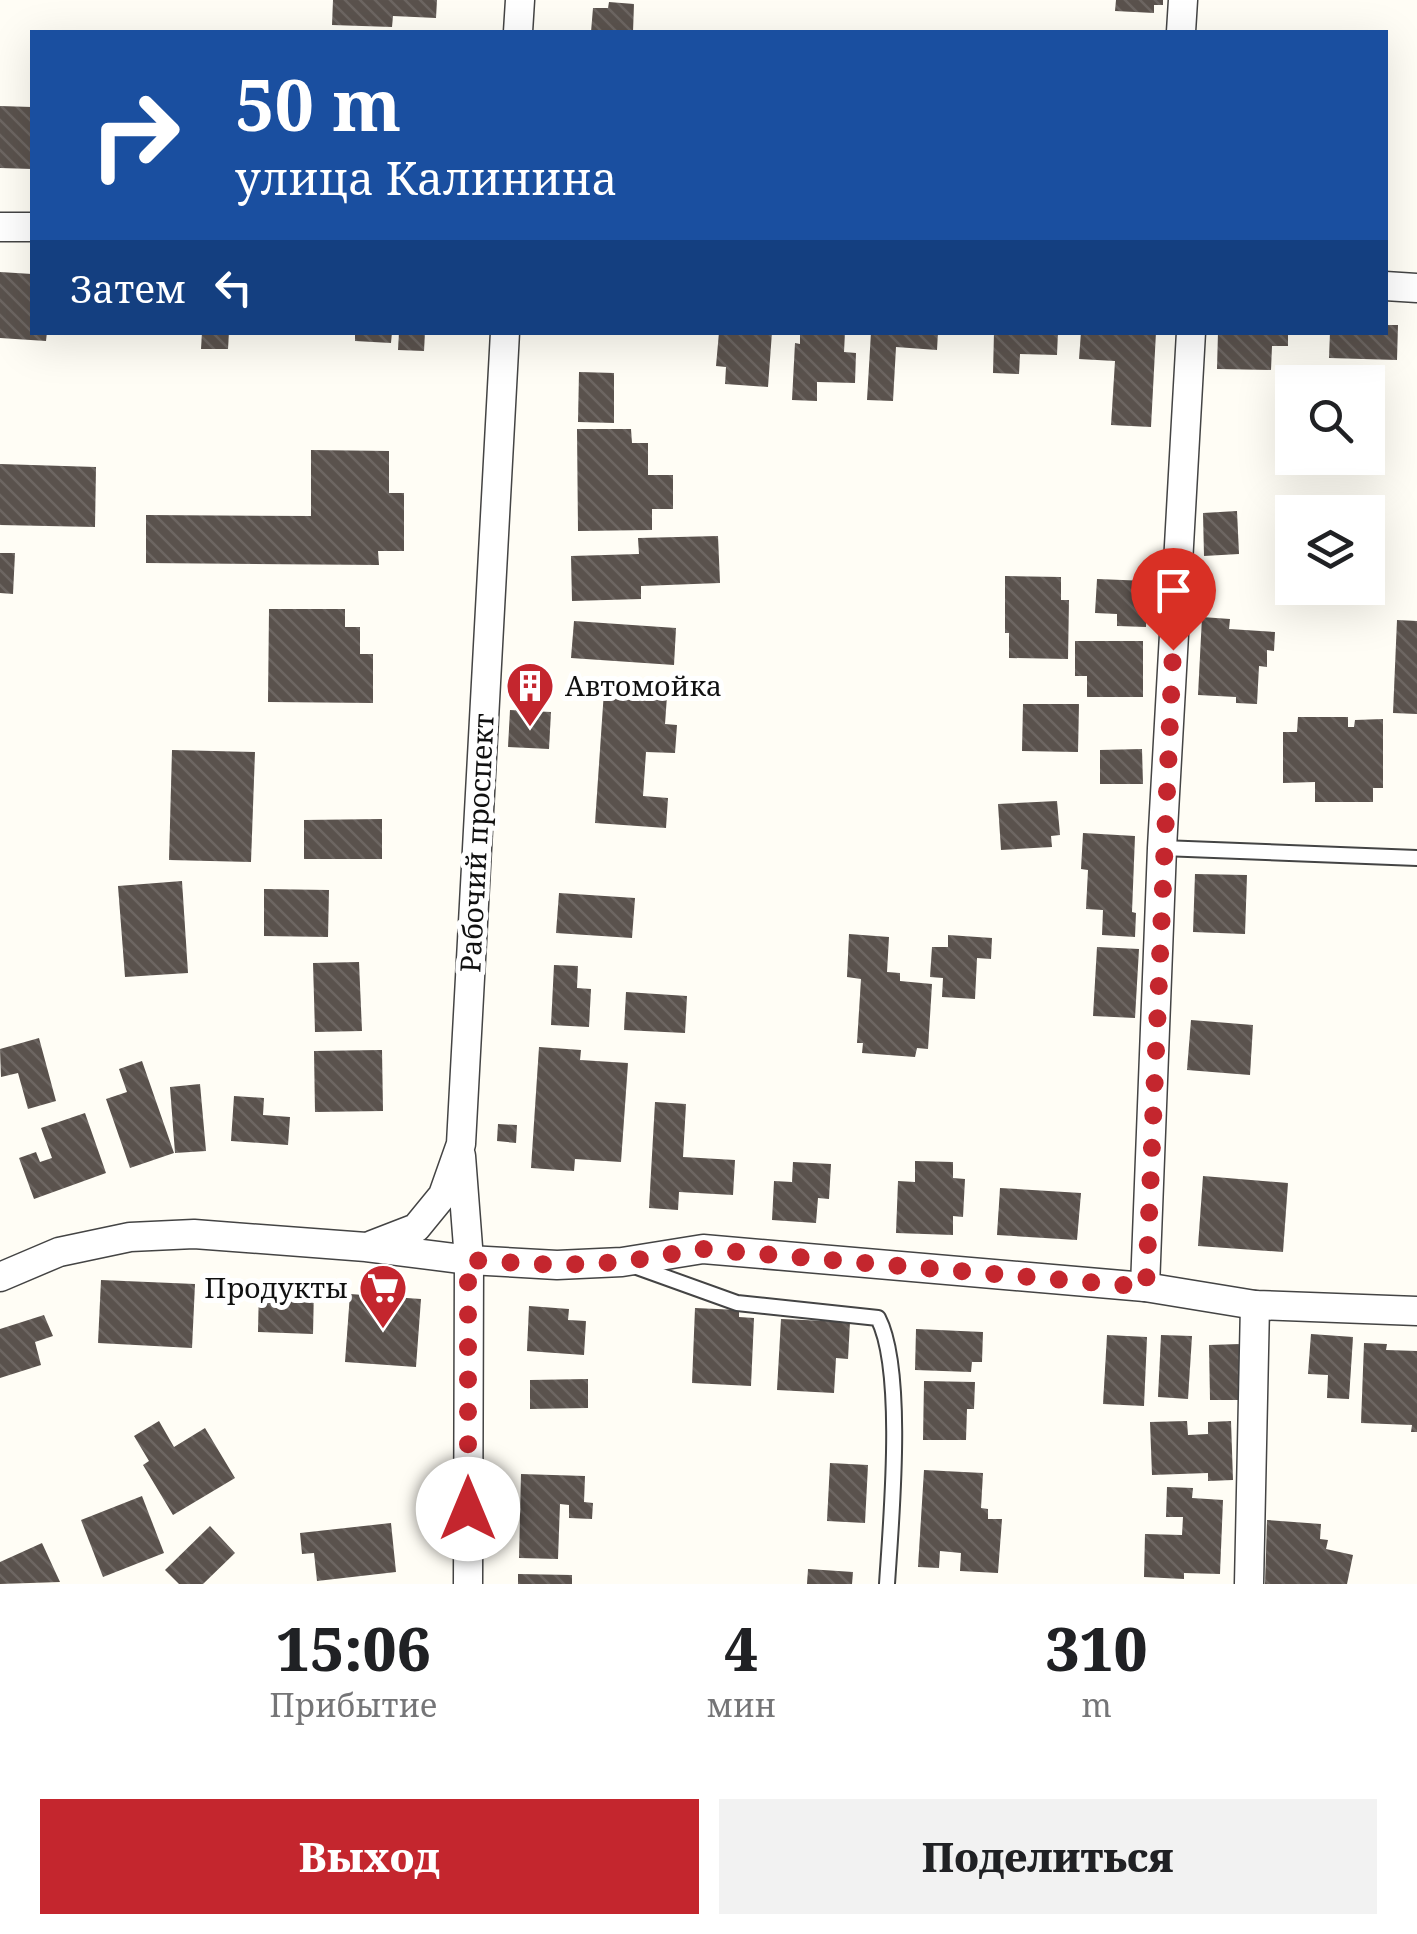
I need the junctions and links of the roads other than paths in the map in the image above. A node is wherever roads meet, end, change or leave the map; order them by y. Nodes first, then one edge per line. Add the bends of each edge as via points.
1 (520, 0) edge
2 (1183, 0) edge
3 (518, 30) edge
4 (1181, 30) edge
5 (0, 226) edge
6 (30, 227) edge
7 (1388, 286) edge
8 (1417, 288) edge
9 (505, 335) edge
10 (1191, 335) edge
11 (1162, 848) junction
12 (1417, 858) edge
13 (460, 1144) junction
14 (366, 1248) junction
15 (468, 1260) junction
16 (622, 1262) junction
17 (0, 1277) edge
18 (1146, 1287) junction
19 (1254, 1305) junction
20 (1417, 1311) edge
21 (468, 1584) edge
22 (886, 1584) edge
23 (1249, 1584) edge

1 - 3 street
2 - 4 street
5 - 6 street
7 - 8 street
9 - 13 street, Рабочий проспект
10 - 11 street
11 - 12 lane
11 - 18 street
13 - 14 street, Рабочий проспект via 443,1195 416,1228
13 - 15 street
14 - 15 street
14 - 17 street via 194,1234 130,1237 59,1252
15 - 16 street
15 - 21 street
16 - 18 street via 703,1249
16 - 22 lane via 738,1303 878,1318 893,1374
18 - 19 street
19 - 20 street
19 - 23 street

